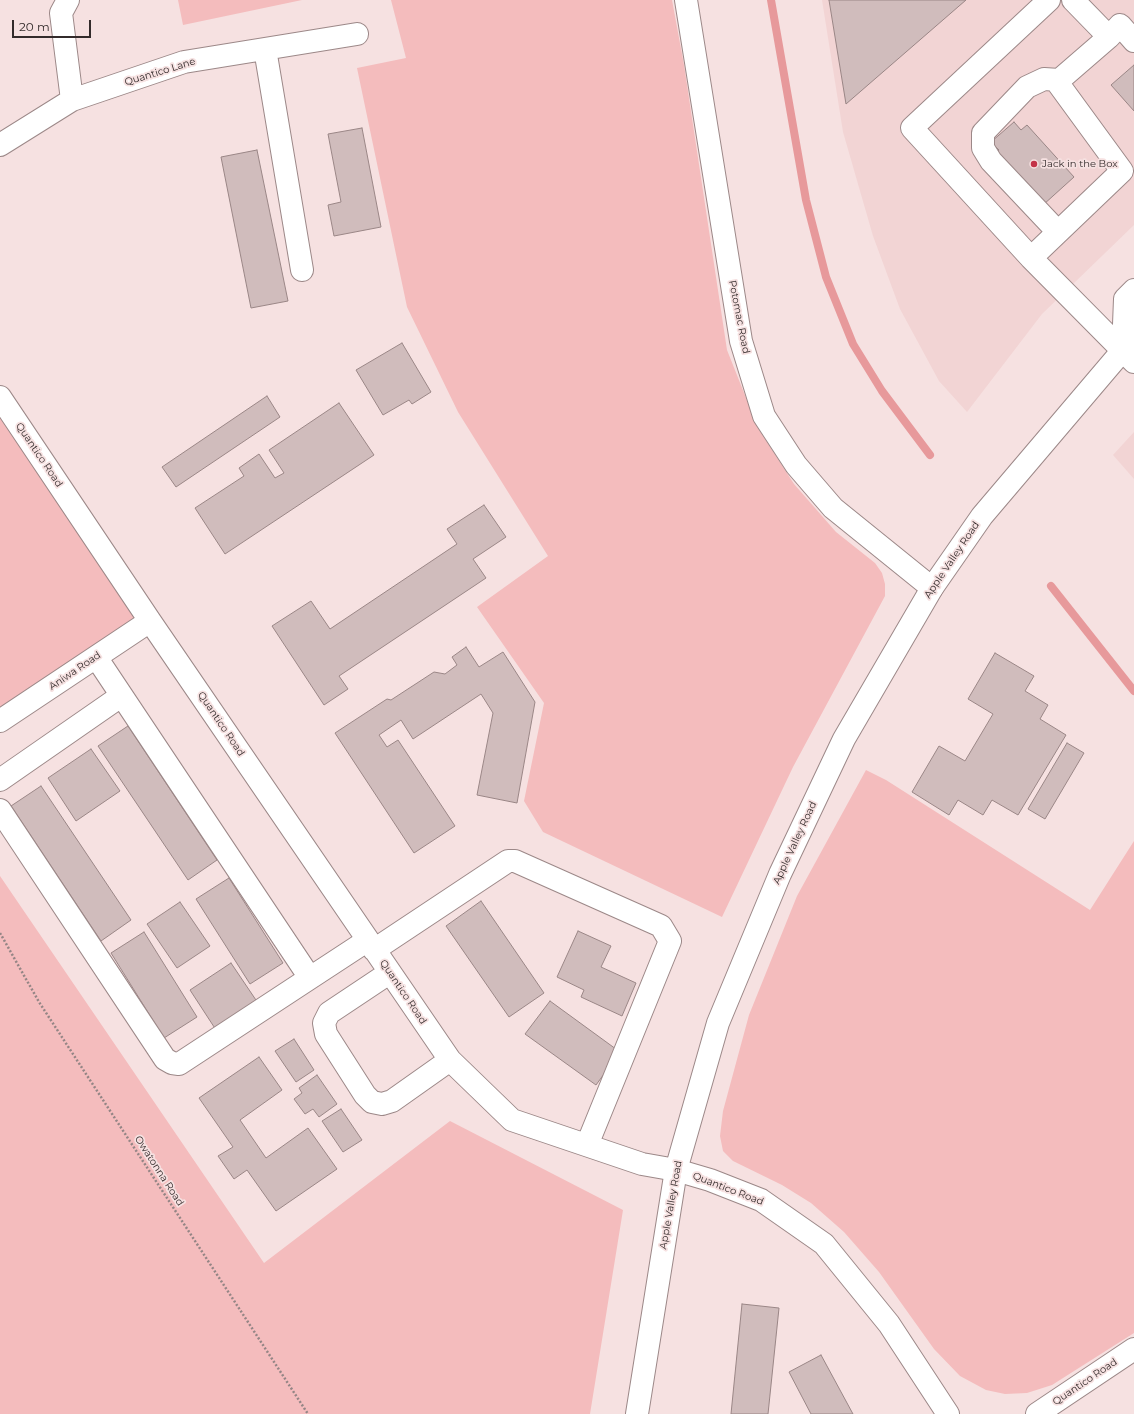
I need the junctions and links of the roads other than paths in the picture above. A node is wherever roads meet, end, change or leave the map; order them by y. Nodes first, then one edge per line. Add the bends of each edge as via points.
1 (68, 0) edge
2 (686, 0) edge
3 (1049, 0) edge
4 (1073, 0) edge
5 (357, 34) dead end
6 (1121, 34) edge
7 (265, 49) junction
8 (1059, 80) junction
9 (72, 100) junction
10 (0, 145) edge
11 (1128, 175) edge
12 (1058, 232) junction
13 (1031, 258) junction
14 (302, 270) dead end
15 (1134, 290) edge
16 (1130, 353) edge
17 (0, 397) edge
18 (932, 588) junction
19 (150, 621) junction
20 (96, 657) junction
21 (121, 696) junction
22 (0, 721) edge
23 (0, 780) edge
24 (0, 810) edge
25 (371, 945) junction
26 (390, 973) junction
27 (310, 978) junction
28 (450, 1060) junction
29 (587, 1145) junction
30 (676, 1170) junction
31 (1134, 1349) edge
32 (637, 1414) edge
33 (948, 1414) edge
34 (1037, 1414) edge

1 - 9 street via 61,13
2 - 18 street, Potomac Road via 741,341 764,416 796,465 833,508
3 - 13 street via 912,128
4 - 6 street
5 - 7 street, Quantico Lane
6 - 8 street
7 - 9 street, Quantico Lane via 184,62
7 - 14 street
8 - 11 street via 1057,82
8 - 12 street via 1044,79 1027,87 983,133 983,148 991,161
9 - 10 street, Quantico Lane
11 - 12 street
12 - 13 street
13 - 16 street
15 - 16 street via 1125,299
16 - 18 street, Apple Valley Road via 982,516
17 - 19 street, Quantico Road
18 - 30 street, Apple Valley Road via 844,739 780,874 718,1023
19 - 20 street, Aniwa Road
19 - 25 street, Quantico Road
20 - 21 street
20 - 22 street, Aniwa Road
21 - 23 street
21 - 27 street
24 - 27 street via 165,1059 172,1063 179,1064
25 - 26 street, Quantico Road
25 - 27 street
25 - 29 street via 508,861 515,860 661,926 670,941
26 - 28 street, Quantico Road
26 - 28 street via 329,1013 324,1023 326,1034 365,1095 372,1102 382,1104 392,1101
28 - 29 street, Quantico Road via 512,1120
29 - 30 street, Quantico Road via 642,1164
30 - 32 street, Apple Valley Road
30 - 33 street, Quantico Road via 761,1200 824,1244 889,1324
31 - 34 street, Quantico Road

